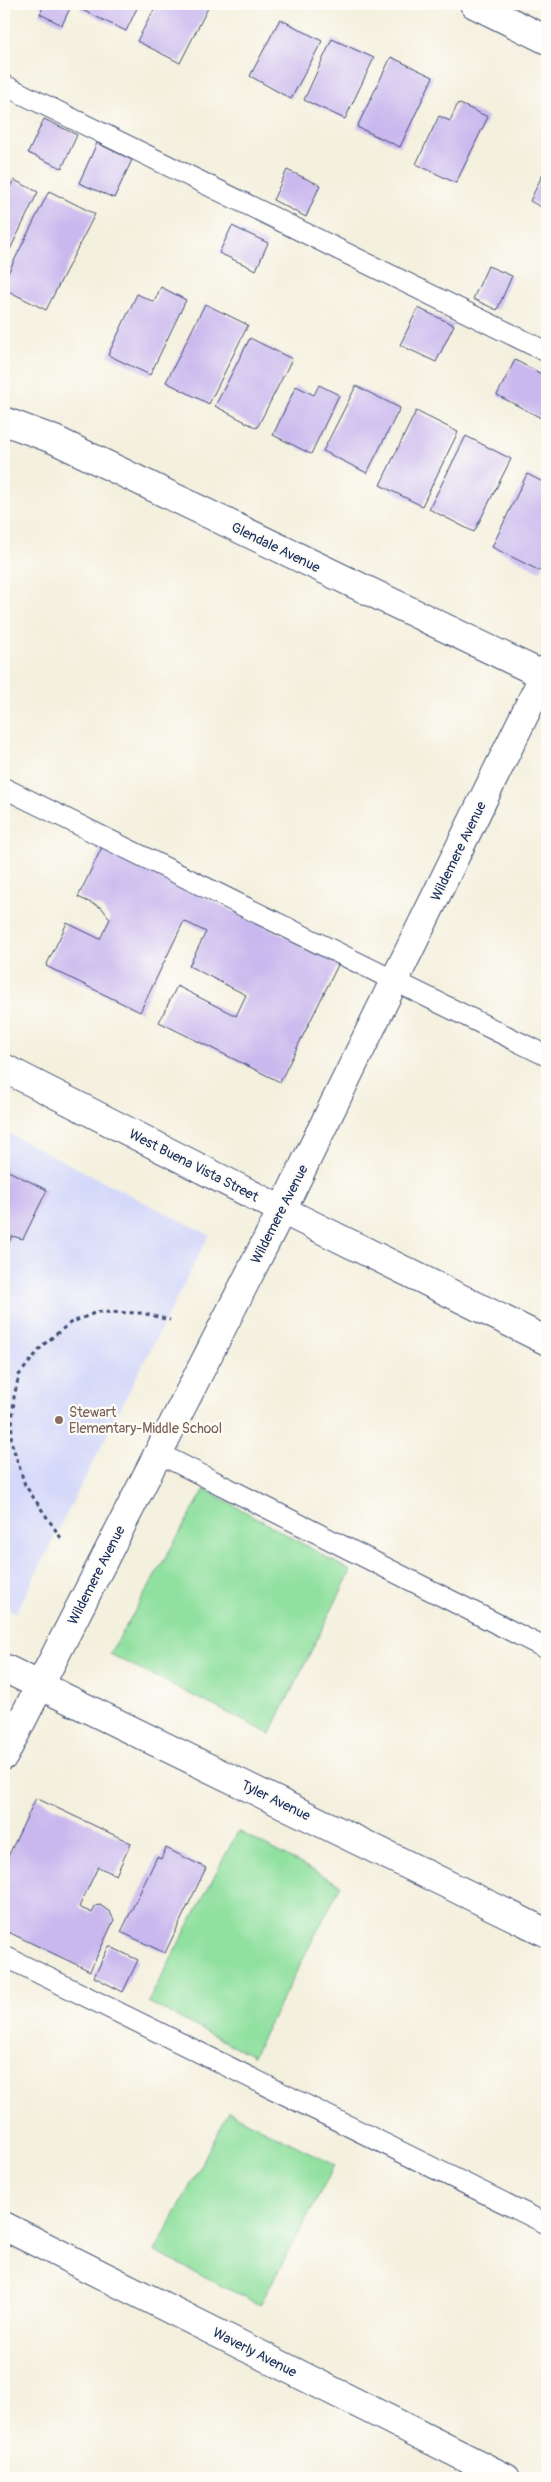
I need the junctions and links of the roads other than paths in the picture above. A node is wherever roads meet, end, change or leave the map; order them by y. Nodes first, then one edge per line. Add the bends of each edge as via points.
1 (474, 4) edge
2 (547, 40) edge
3 (4, 85) edge
4 (547, 352) edge
5 (4, 421) edge
6 (546, 674) edge
7 (4, 788) edge
8 (394, 981) junction
9 (547, 1056) edge
10 (4, 1068) edge
11 (282, 1210) junction
12 (547, 1341) edge
13 (158, 1453) junction
14 (547, 1649) edge
15 (4, 1668) edge
16 (40, 1685) junction
17 (4, 1756) edge
18 (547, 1933) edge
19 (4, 1956) edge
20 (547, 2224) edge
21 (4, 2226) edge
22 (506, 2478) edge

1 - 2 street
3 - 4 lane
5 - 6 street, Glendale Avenue via 56,440
6 - 8 street, Wildemere Avenue
7 - 8 lane
8 - 9 lane
8 - 11 street, Wildemere Avenue
10 - 11 street, West Buena Vista Street
11 - 12 street, West Buena Vista Street
11 - 13 street, Wildemere Avenue
13 - 14 lane
13 - 16 street, Wildemere Avenue
15 - 16 street, Tyler Avenue
16 - 17 street, Wildemere Avenue
16 - 18 street, Tyler Avenue
19 - 20 lane
21 - 22 street, Waverly Avenue

